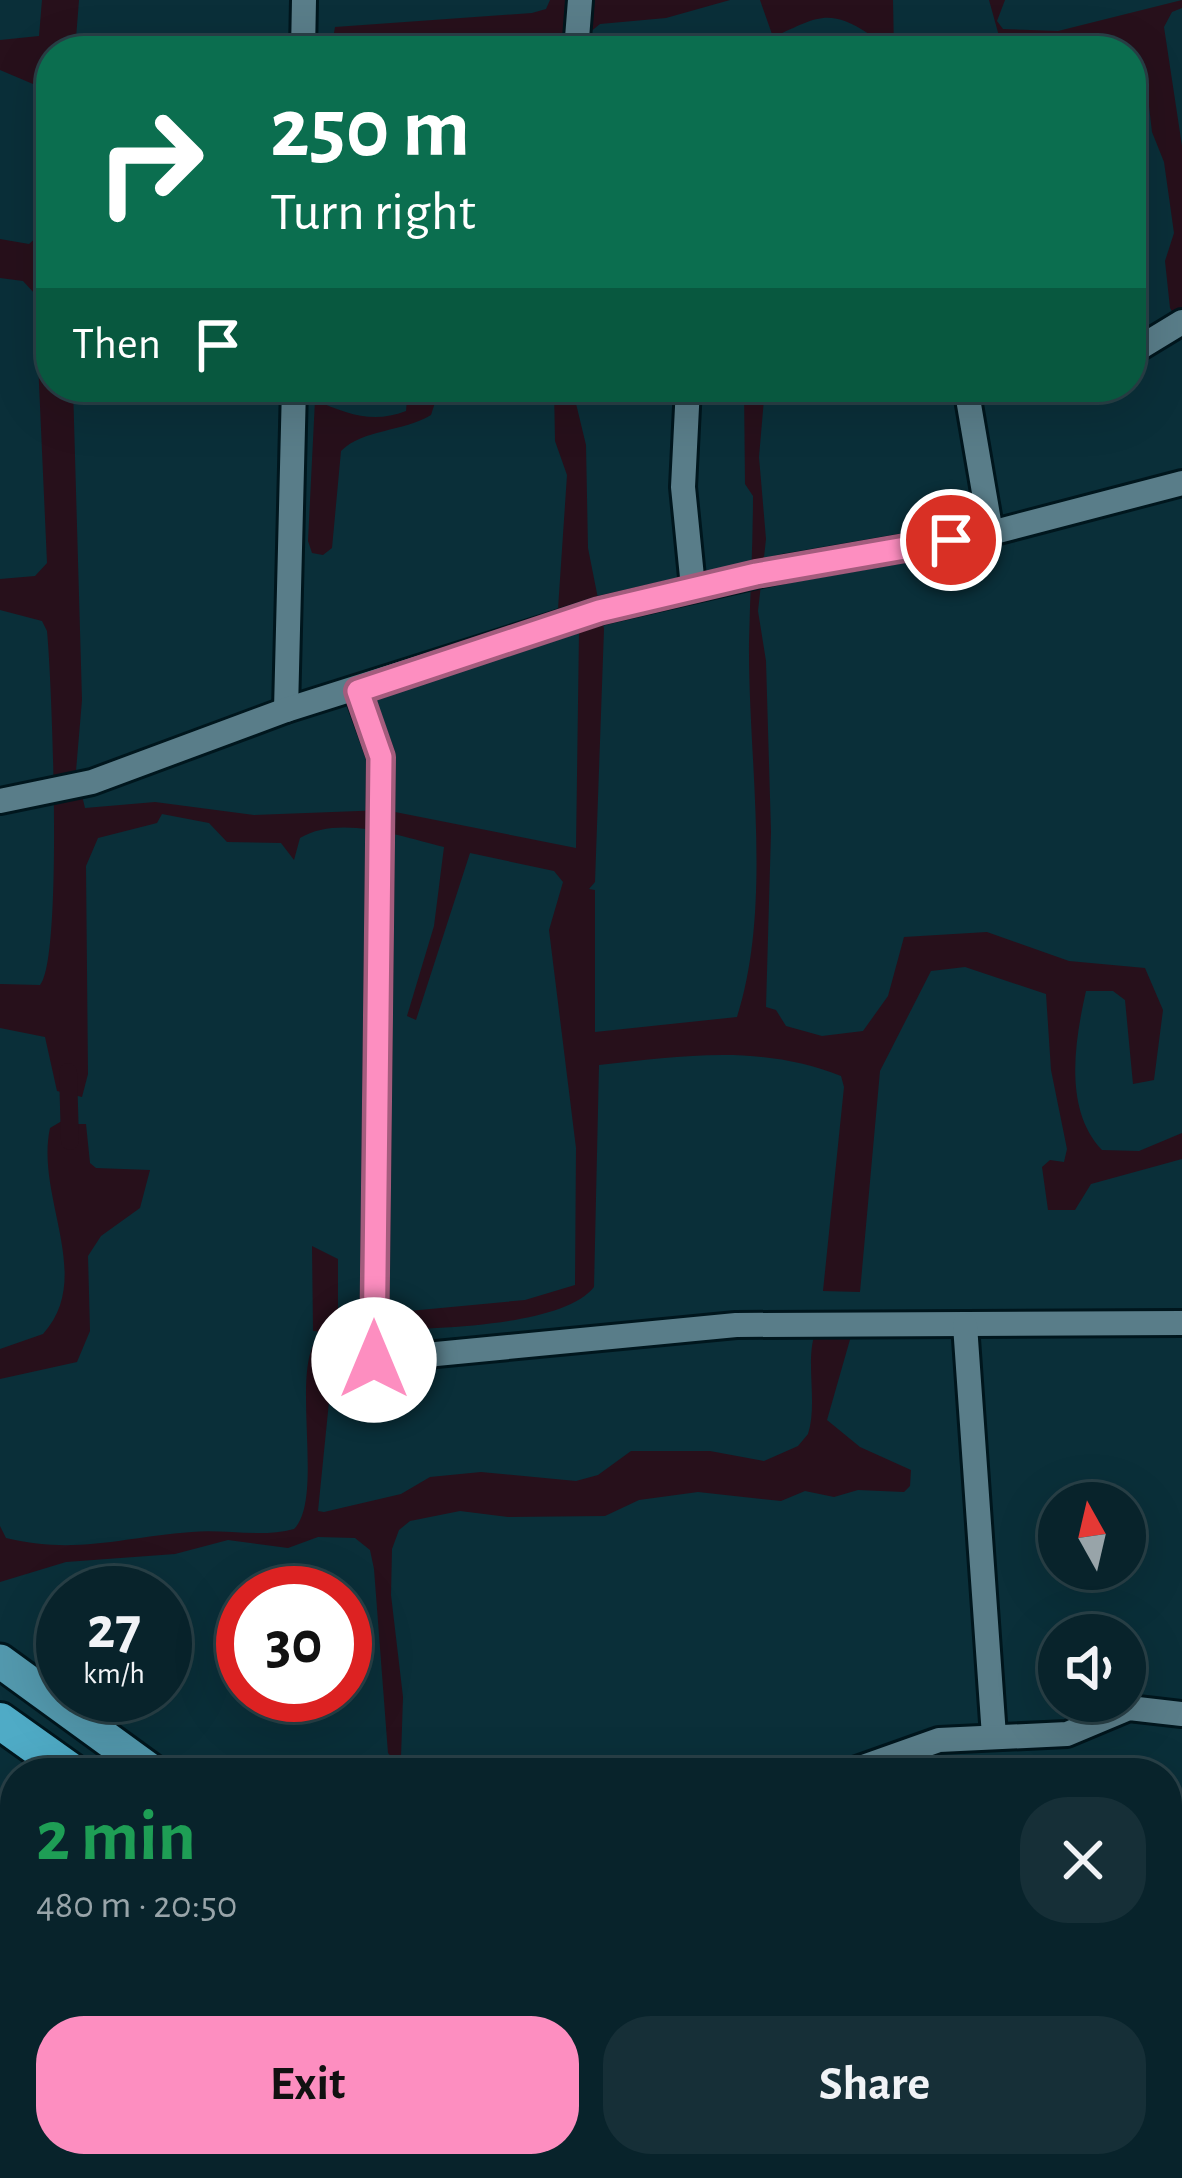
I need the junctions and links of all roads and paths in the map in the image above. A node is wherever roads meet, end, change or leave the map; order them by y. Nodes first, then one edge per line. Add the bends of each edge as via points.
1 (304, 0) edge
2 (580, 0) edge
3 (303, 36) edge
4 (577, 36) edge
5 (1182, 322) edge
6 (1146, 343) edge
7 (294, 402) edge
8 (687, 402) edge
9 (969, 402) edge
10 (1182, 484) edge
11 (991, 533) junction
12 (693, 587) junction
13 (358, 691) junction
14 (286, 710) junction
15 (12, 799) edge
16 (1182, 1323) edge
17 (965, 1325) junction
18 (0, 1661) edge
19 (1182, 1714) edge
20 (0, 1721) edge
21 (0, 1732) edge
22 (994, 1736) junction
23 (37, 1758) edge
24 (52, 1758) edge
25 (133, 1758) edge
26 (880, 1758) edge

1 - 3 street
2 - 4 street
5 - 6 street
7 - 14 street
8 - 12 street via 683,487
9 - 11 street
10 - 11 street
11 - 12 street
12 - 13 street
13 - 14 street
13 - 17 street via 381,757 374,1360 717,1326
14 - 15 street via 92,782
16 - 17 street
17 - 22 street
18 - 25 main road
19 - 22 street via 1129,1708 1066,1734
20 - 24 highway
21 - 23 highway
22 - 26 street

